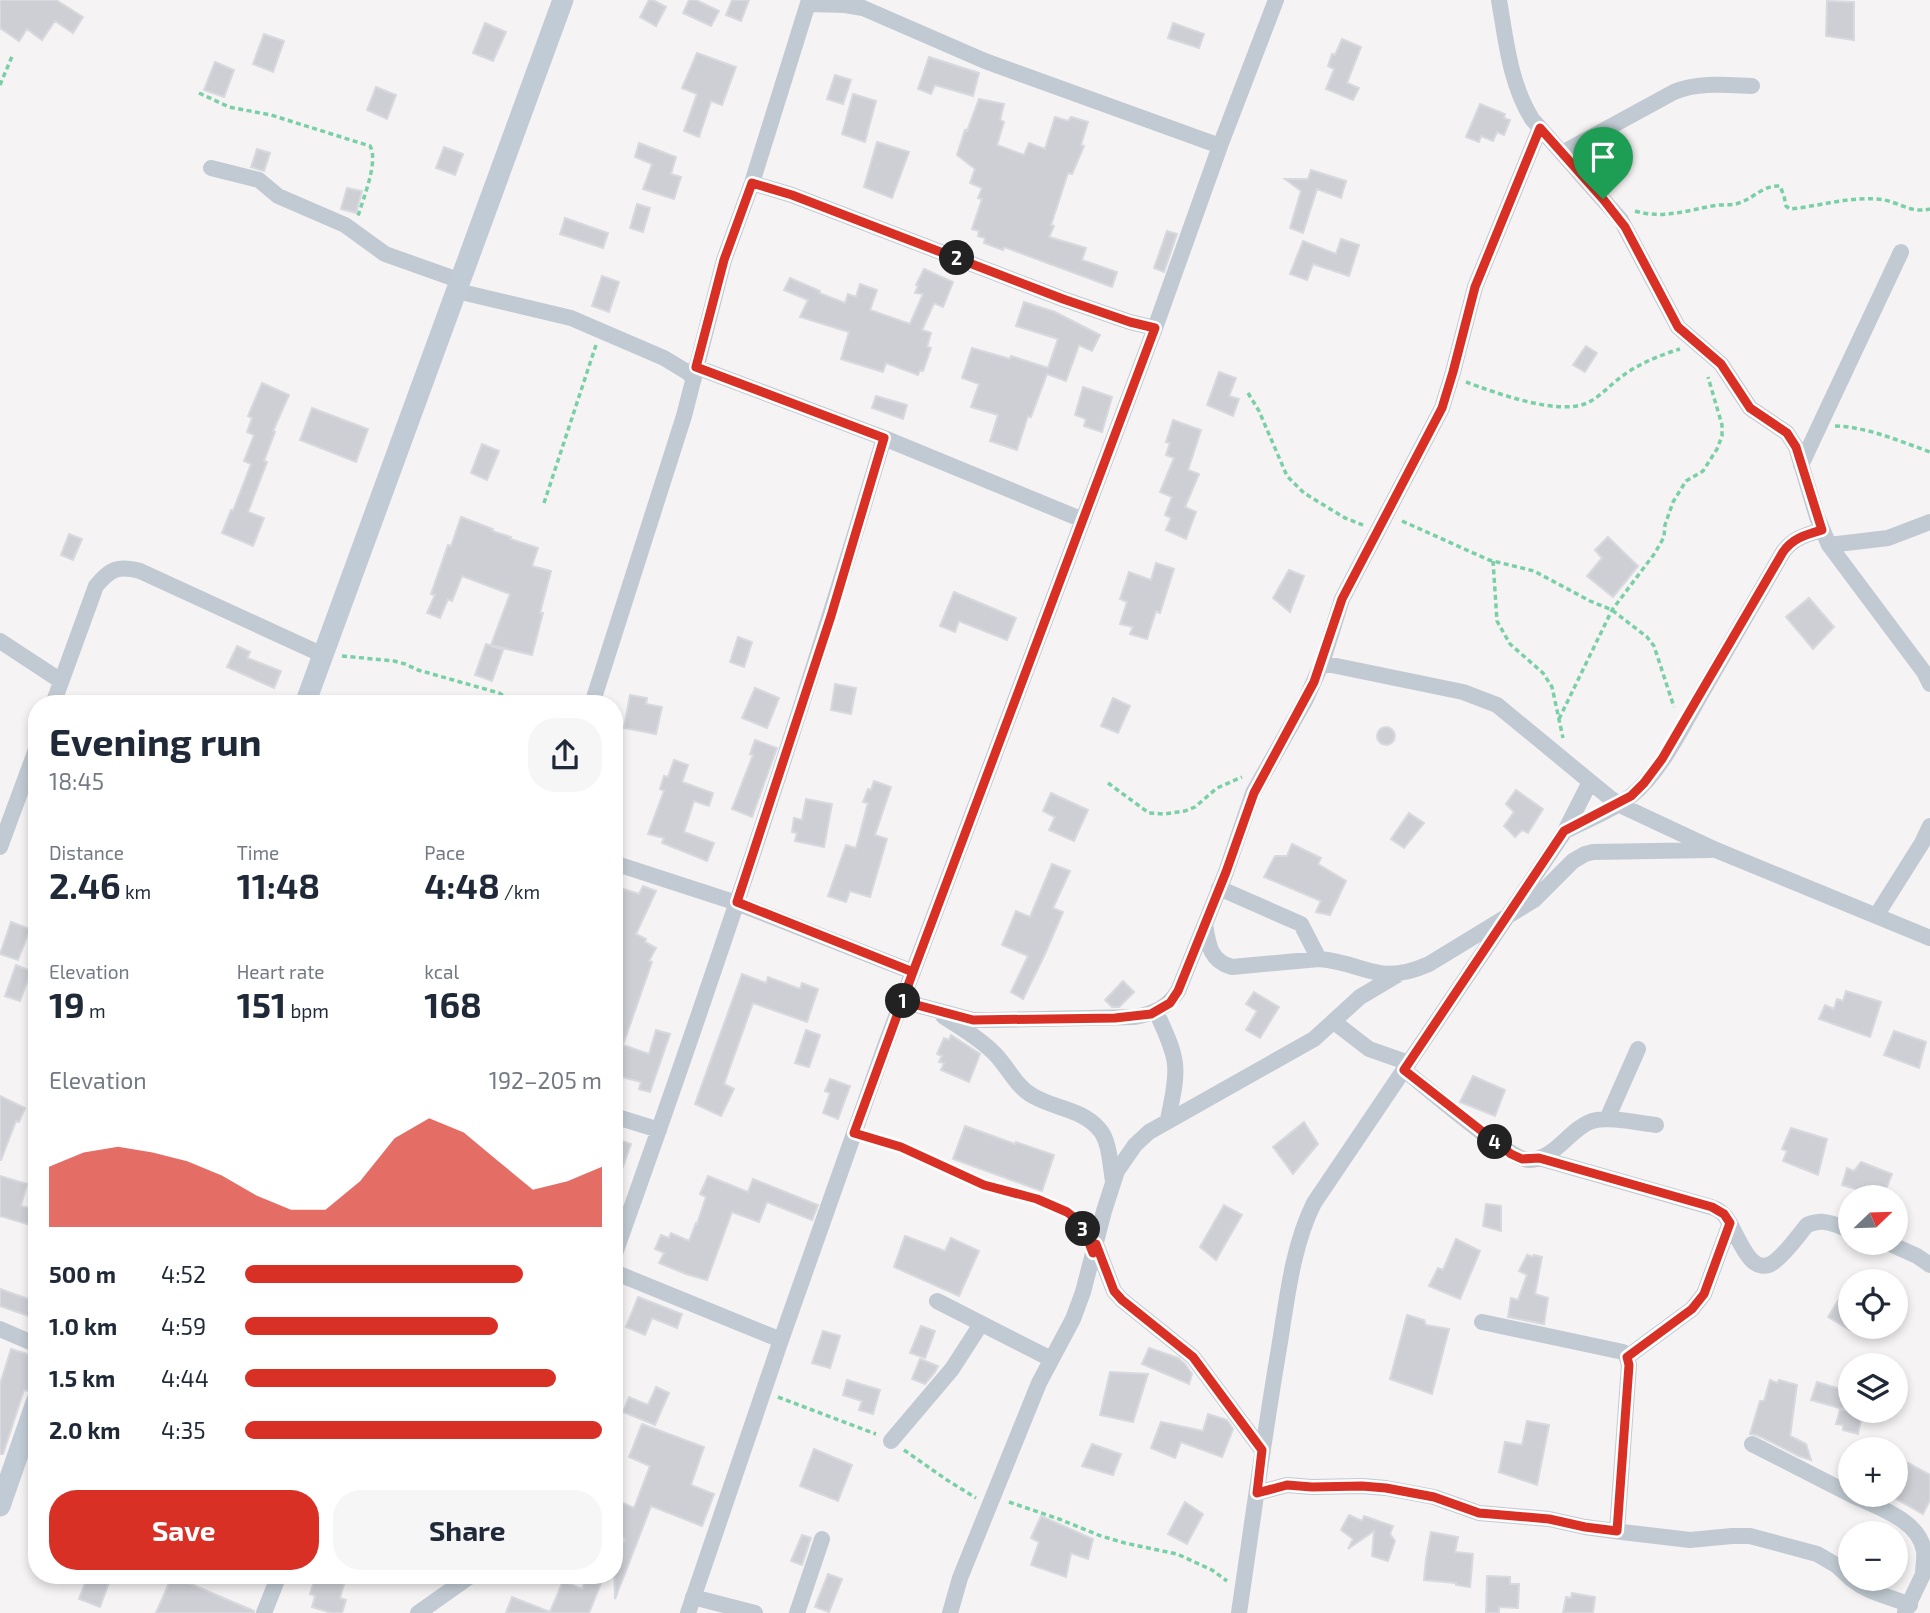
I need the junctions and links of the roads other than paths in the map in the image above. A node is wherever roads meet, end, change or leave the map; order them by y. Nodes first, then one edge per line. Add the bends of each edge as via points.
1 (563, 0) edge
2 (1276, 0) edge
3 (1499, 0) edge
4 (809, 2) edge
5 (1752, 86) dead end
6 (1540, 128) junction
7 (1220, 146) junction
8 (1562, 153) junction
9 (211, 168) dead end
10 (752, 183) junction
11 (1901, 252) dead end
12 (459, 286) junction
13 (1155, 328) junction
14 (695, 372) junction
15 (884, 438) junction
16 (1801, 465) junction
17 (1083, 520) junction
18 (1930, 522) edge
19 (1822, 530) junction
20 (1829, 545) junction
21 (0, 641) edge
22 (323, 655) junction
23 (1322, 663) junction
24 (61, 681) junction
25 (1930, 684) edge
26 (56, 695) edge
27 (308, 695) edge
28 (595, 695) edge
29 (28, 771) edge
30 (1590, 782) junction
31 (1619, 804) junction
32 (1930, 826) edge
33 (1564, 831) junction
34 (0, 847) edge
35 (1716, 850) junction
36 (623, 866) edge
37 (1219, 888) junction
38 (737, 902) junction
39 (1507, 916) junction
40 (1876, 916) junction
41 (1205, 924) junction
42 (1930, 938) edge
43 (1319, 959) junction
44 (913, 972) junction
45 (1397, 975) junction
46 (902, 1001) junction
47 (933, 1009) junction
48 (1156, 1011) junction
49 (1334, 1022) junction
50 (1638, 1049) dead end
51 (1406, 1066) junction
52 (623, 1119) edge
53 (1607, 1119) junction
54 (1168, 1120) junction
55 (1656, 1125) dead end
56 (659, 1130) junction
57 (1539, 1158) junction
58 (1113, 1181) junction
59 (1730, 1223) junction
60 (1838, 1226) edge
61 (623, 1231) edge
62 (1095, 1249) junction
63 (1908, 1252) edge
64 (1930, 1265) edge
65 (623, 1276) edge
66 (1083, 1292) junction
67 (1120, 1299) junction
68 (937, 1301) dead end
69 (1482, 1322) dead end
70 (981, 1324) junction
71 (0, 1329) edge
72 (781, 1340) junction
73 (28, 1341) edge
74 (1627, 1357) junction
75 (1051, 1359) junction
76 (28, 1426) edge
77 (891, 1441) dead end
78 (1752, 1444) dead end
79 (1262, 1450) junction
80 (1838, 1488) edge
81 (1257, 1493) junction
82 (0, 1506) edge
83 (1876, 1507) edge
84 (1617, 1531) junction
85 (822, 1539) dead end
86 (1930, 1557) edge
87 (1838, 1567) edge
88 (1923, 1574) junction
89 (275, 1584) edge
90 (459, 1584) edge
91 (1869, 1591) edge
92 (693, 1597) junction
93 (1907, 1609) edge
94 (264, 1613) edge
95 (418, 1613) edge
96 (688, 1613) edge
97 (755, 1613) edge
98 (797, 1613) edge
99 (950, 1613) edge
100 (1238, 1613) edge

1 - 12 main road
2 - 7 street
3 - 6 street via 1518,92
4 - 7 street via 863,8 985,61
4 - 10 street
5 - 8 street via 1685,88
6 - 8 street
6 - 23 street via 1475,287 1442,408 1342,599
7 - 13 street
8 - 16 street via 1625,227 1678,327 1721,364 1750,408 1787,433
9 - 12 street via 254,178 278,196 345,225 384,254
10 - 13 street
10 - 14 street via 724,260
11 - 16 street
12 - 14 street via 571,318
12 - 22 main road
13 - 17 street
14 - 15 street
14 - 28 street
15 - 17 street
15 - 38 street
16 - 19 street
17 - 44 street
18 - 20 street via 1888,538
19 - 20 street
19 - 31 street via 1788,545 1662,759 1644,783
20 - 25 street
21 - 24 street
22 - 24 street via 140,571 116,569 96,586
22 - 27 main road
23 - 30 street via 1482,698 1497,705
23 - 37 street via 1254,793
24 - 26 street
29 - 34 street
30 - 31 street
30 - 33 street
31 - 33 street
31 - 35 street
32 - 40 street
33 - 39 street
35 - 39 street via 1584,854 1534,900
35 - 40 street
36 - 38 street
37 - 41 street
37 - 43 street via 1301,924
38 - 44 street
38 - 56 street
39 - 45 street via 1429,964
39 - 51 street
40 - 42 street
41 - 43 street via 1216,959 1232,967
41 - 48 street via 1178,991
43 - 45 street
44 - 46 street
45 - 49 street via 1360,998
46 - 47 street
46 - 72 street
47 - 48 street via 973,1020 1115,1018
47 - 58 street via 985,1044 1024,1091 1082,1115 1100,1129
48 - 54 street via 1175,1063
49 - 51 street via 1369,1049
49 - 54 street via 1314,1039
50 - 53 street
51 - 57 street via 1511,1154
51 - 79 street via 1305,1220
52 - 56 street
53 - 55 street
53 - 57 street via 1586,1124
54 - 58 street via 1135,1145
56 - 61 street
57 - 59 street via 1712,1207
58 - 62 street
59 - 60 street via 1744,1250 1761,1266 1772,1264 1807,1225 1820,1220
59 - 74 street via 1699,1302
62 - 66 street
62 - 67 street
63 - 64 street
65 - 72 street
66 - 67 street
66 - 75 street
67 - 79 street via 1193,1357
68 - 70 street
69 - 74 street via 1623,1352
70 - 75 street
70 - 77 street via 952,1369
71 - 73 street
72 - 92 street
74 - 84 street
75 - 99 street via 960,1578
76 - 82 main road
78 - 80 street
79 - 81 street
81 - 84 street via 1287,1485 1386,1488 1434,1497 1479,1513
81 - 100 street
83 - 88 street via 1908,1523 1917,1533 1924,1550
84 - 87 street via 1681,1539 1749,1536 1817,1554
85 - 98 street
86 - 88 street
88 - 93 street
89 - 94 street
90 - 95 street
91 - 93 street
92 - 96 street
92 - 97 street

